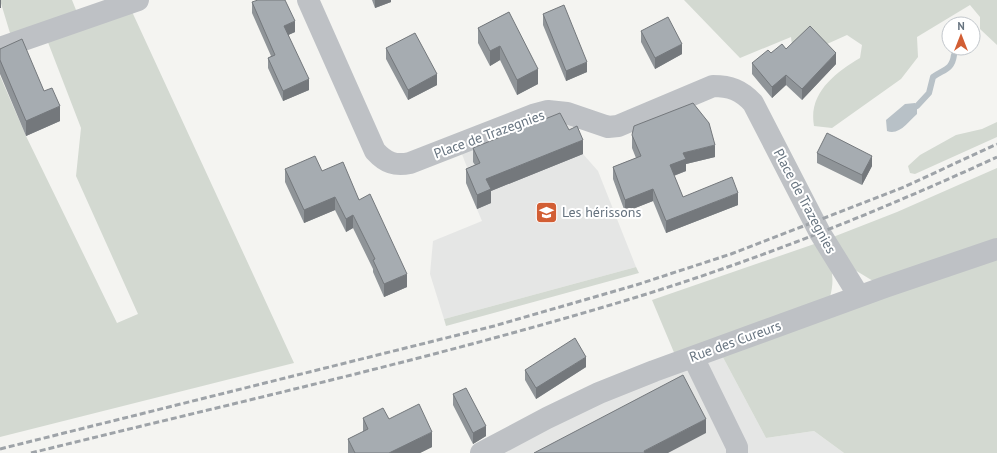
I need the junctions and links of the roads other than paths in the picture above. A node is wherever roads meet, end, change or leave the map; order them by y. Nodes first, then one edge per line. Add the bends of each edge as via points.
1 (138, 0) edge
2 (308, 0) edge
3 (0, 48) edge
4 (997, 249) edge
5 (859, 296) junction
6 (693, 357) junction
7 (481, 453) edge
8 (737, 453) edge

1 - 3 street
2 - 5 street, Place de Trazegnies via 375,151 391,164 410,163 548,111 567,113 608,127 632,121 713,86 724,86 745,94 753,103 820,233
4 - 5 street, Rue des Cureurs
5 - 6 street, Rue des Cureurs
6 - 7 street, Rue des Cureurs via 599,393
6 - 8 street via 737,446

